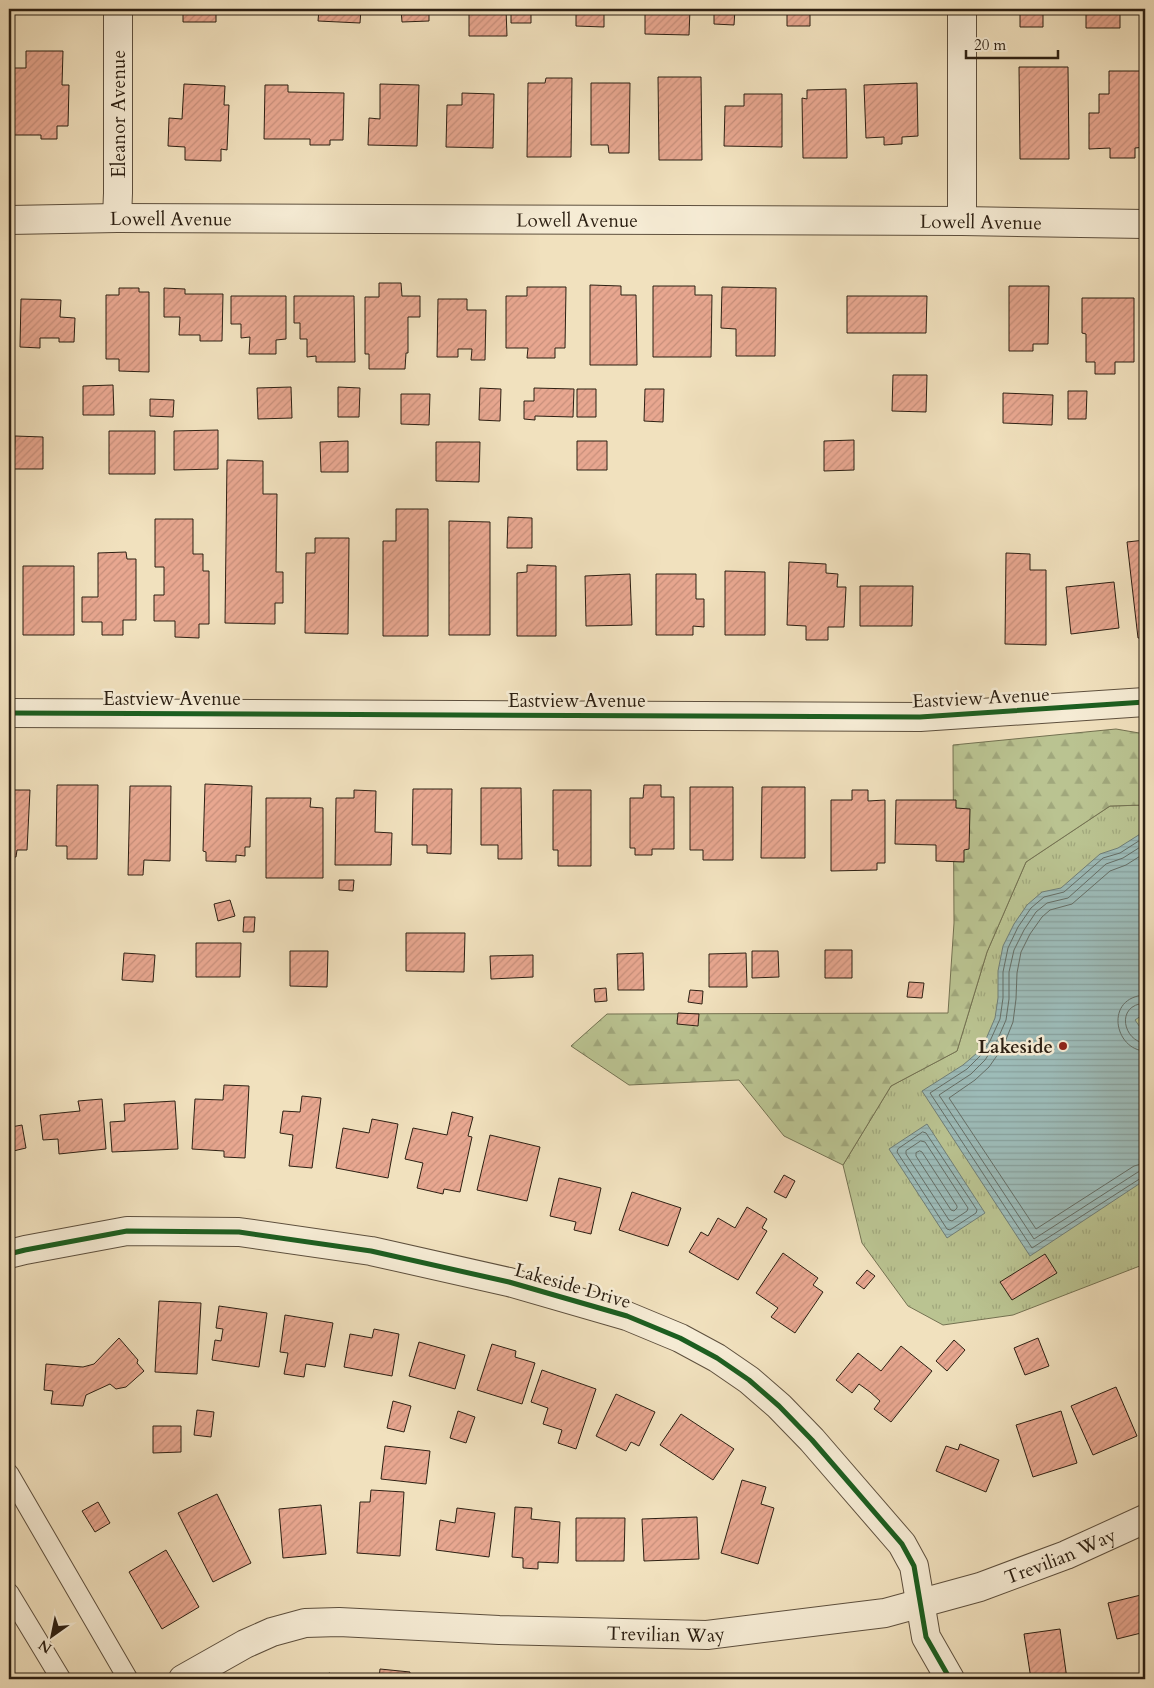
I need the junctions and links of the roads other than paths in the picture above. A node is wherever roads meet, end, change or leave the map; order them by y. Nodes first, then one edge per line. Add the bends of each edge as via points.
1 (118, 9) edge
2 (962, 9) edge
3 (116, 218) junction
4 (9, 220) edge
5 (962, 221) junction
6 (1145, 224) edge
7 (1145, 702) edge
8 (9, 713) edge
9 (9, 1254) edge
10 (9, 1474) edge
11 (1145, 1518) edge
12 (9, 1593) edge
13 (920, 1603) junction
14 (192, 1677) edge
15 (61, 1679) edge
16 (128, 1679) edge
17 (950, 1679) edge

1 - 3 street, Eleanor Avenue
2 - 5 street
3 - 4 street, Lowell Avenue
3 - 5 street, Lowell Avenue
5 - 6 street, Lowell Avenue
7 - 8 street, Eastview Avenue via 920,717
9 - 13 street, Lakeside Drive via 127,1231 239,1232 372,1251 509,1282 627,1316 717,1358 779,1406 902,1544 914,1566
10 - 16 lane
11 - 13 street, Trevilian Way via 1032,1568 980,1587
12 - 15 lane
13 - 14 street, Trevilian Way via 885,1612 707,1635 304,1623 263,1636
13 - 17 street, Lakeside Drive via 926,1637

